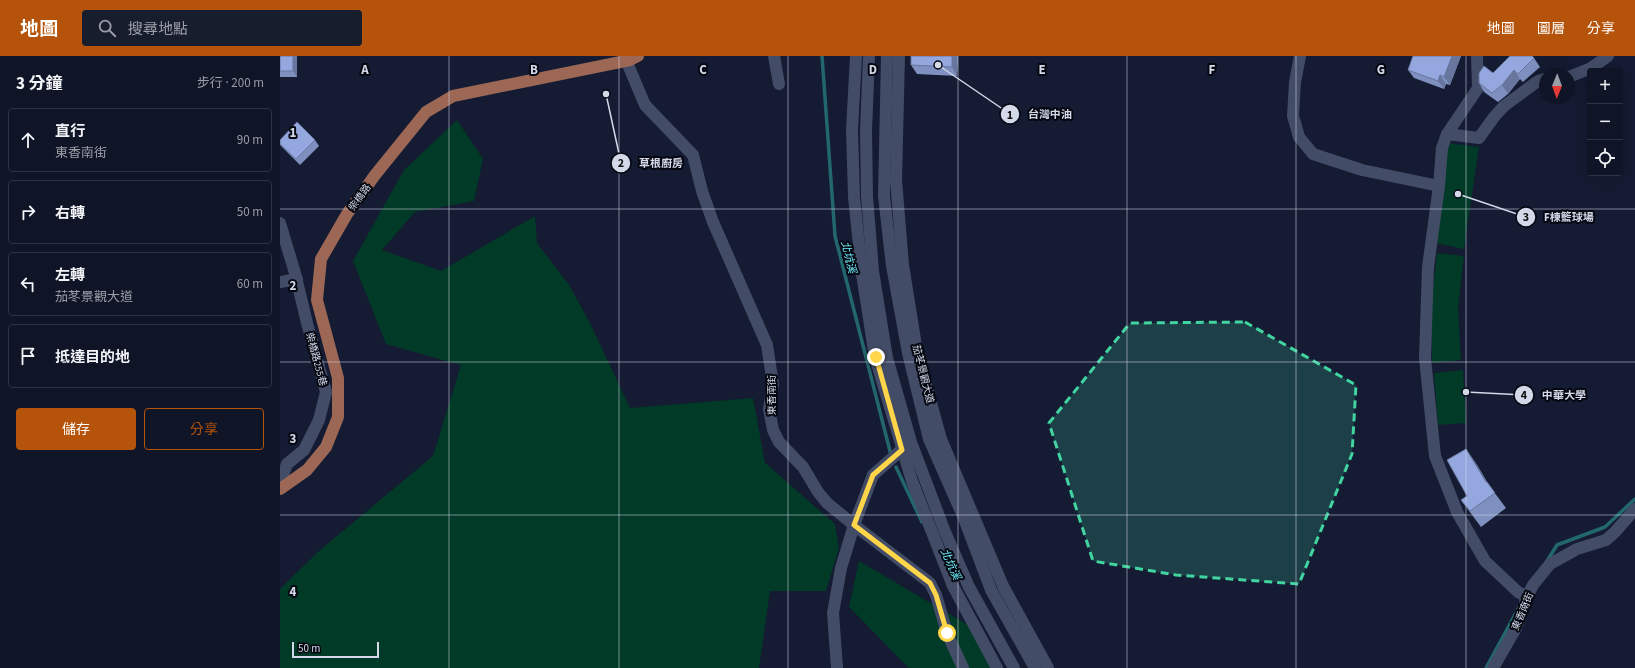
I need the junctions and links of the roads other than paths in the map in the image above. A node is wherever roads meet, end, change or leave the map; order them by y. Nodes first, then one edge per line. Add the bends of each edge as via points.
1 (638, 56) edge
2 (774, 56) edge
3 (856, 56) edge
4 (869, 56) edge
5 (887, 56) edge
6 (898, 56) edge
7 (1300, 56) edge
8 (1477, 56) edge
9 (1608, 56) edge
10 (626, 60) junction
11 (1575, 74) edge
12 (1539, 81) edge
13 (779, 84) dead end
14 (884, 134) junction
15 (1447, 134) junction
16 (1439, 186) junction
17 (280, 223) edge
18 (872, 255) junction
19 (297, 279) junction
20 (280, 282) edge
21 (869, 319) junction
22 (935, 439) junction
23 (907, 446) junction
24 (280, 484) edge
25 (280, 489) edge
26 (1635, 509) edge
27 (854, 525) junction
28 (1003, 586) junction
29 (1527, 597) junction
30 (1013, 628) junction
31 (837, 668) edge
32 (963, 668) edge
33 (997, 668) edge
34 (1014, 668) edge
35 (1035, 668) edge
36 (1048, 668) edge
37 (1493, 668) edge

1 - 10 main road, 柴橋路
2 - 13 street
3 - 21 street via 852,130 854,197
4 - 18 street via 866,131
5 - 14 street, 茄苳景觀大道
6 - 14 street
6 - 22 street, 茄苳景觀大道 via 896,180 903,265
7 - 16 street via 1293,116 1298,137 1313,154 1362,170
8 - 15 street via 1478,88
9 - 11 street
10 - 25 main road, 柴橋路 via 453,96 426,112 375,175 347,214 321,259 317,300 338,378 338,417 326,447 307,470
10 - 27 street, 東香南街 via 645,105 693,155 711,216 768,346 773,384 769,409 778,442 803,467 827,503
12 - 15 street via 1504,106 1479,138
14 - 22 street, 茄苳景觀大道 via 884,196 892,266 908,353
15 - 16 street via 1442,148
16 - 29 street via 1428,267 1425,358 1435,456 1457,512 1485,562
17 - 19 street, 柴橋路255巷
18 - 21 street
18 - 23 street via 887,358
19 - 20 street
19 - 24 street, 柴橋路255巷 via 326,392 319,420 304,450 287,464
21 - 23 street via 876,357
22 - 28 street, 茄苳景觀大道
22 - 30 street, 茄苳景觀大道 via 991,590
23 - 27 street via 873,475
23 - 33 street via 912,481 954,586
23 - 34 street via 969,587
26 - 29 street, 東香南街 via 1606,540 1577,549 1550,564
27 - 31 street via 841,568 833,613
27 - 32 street, 東香南街 via 930,583 947,633
28 - 30 street
28 - 36 street, 茄苳景觀大道
29 - 37 street, 東香南街 via 1516,628
30 - 35 street, 茄苳景觀大道

